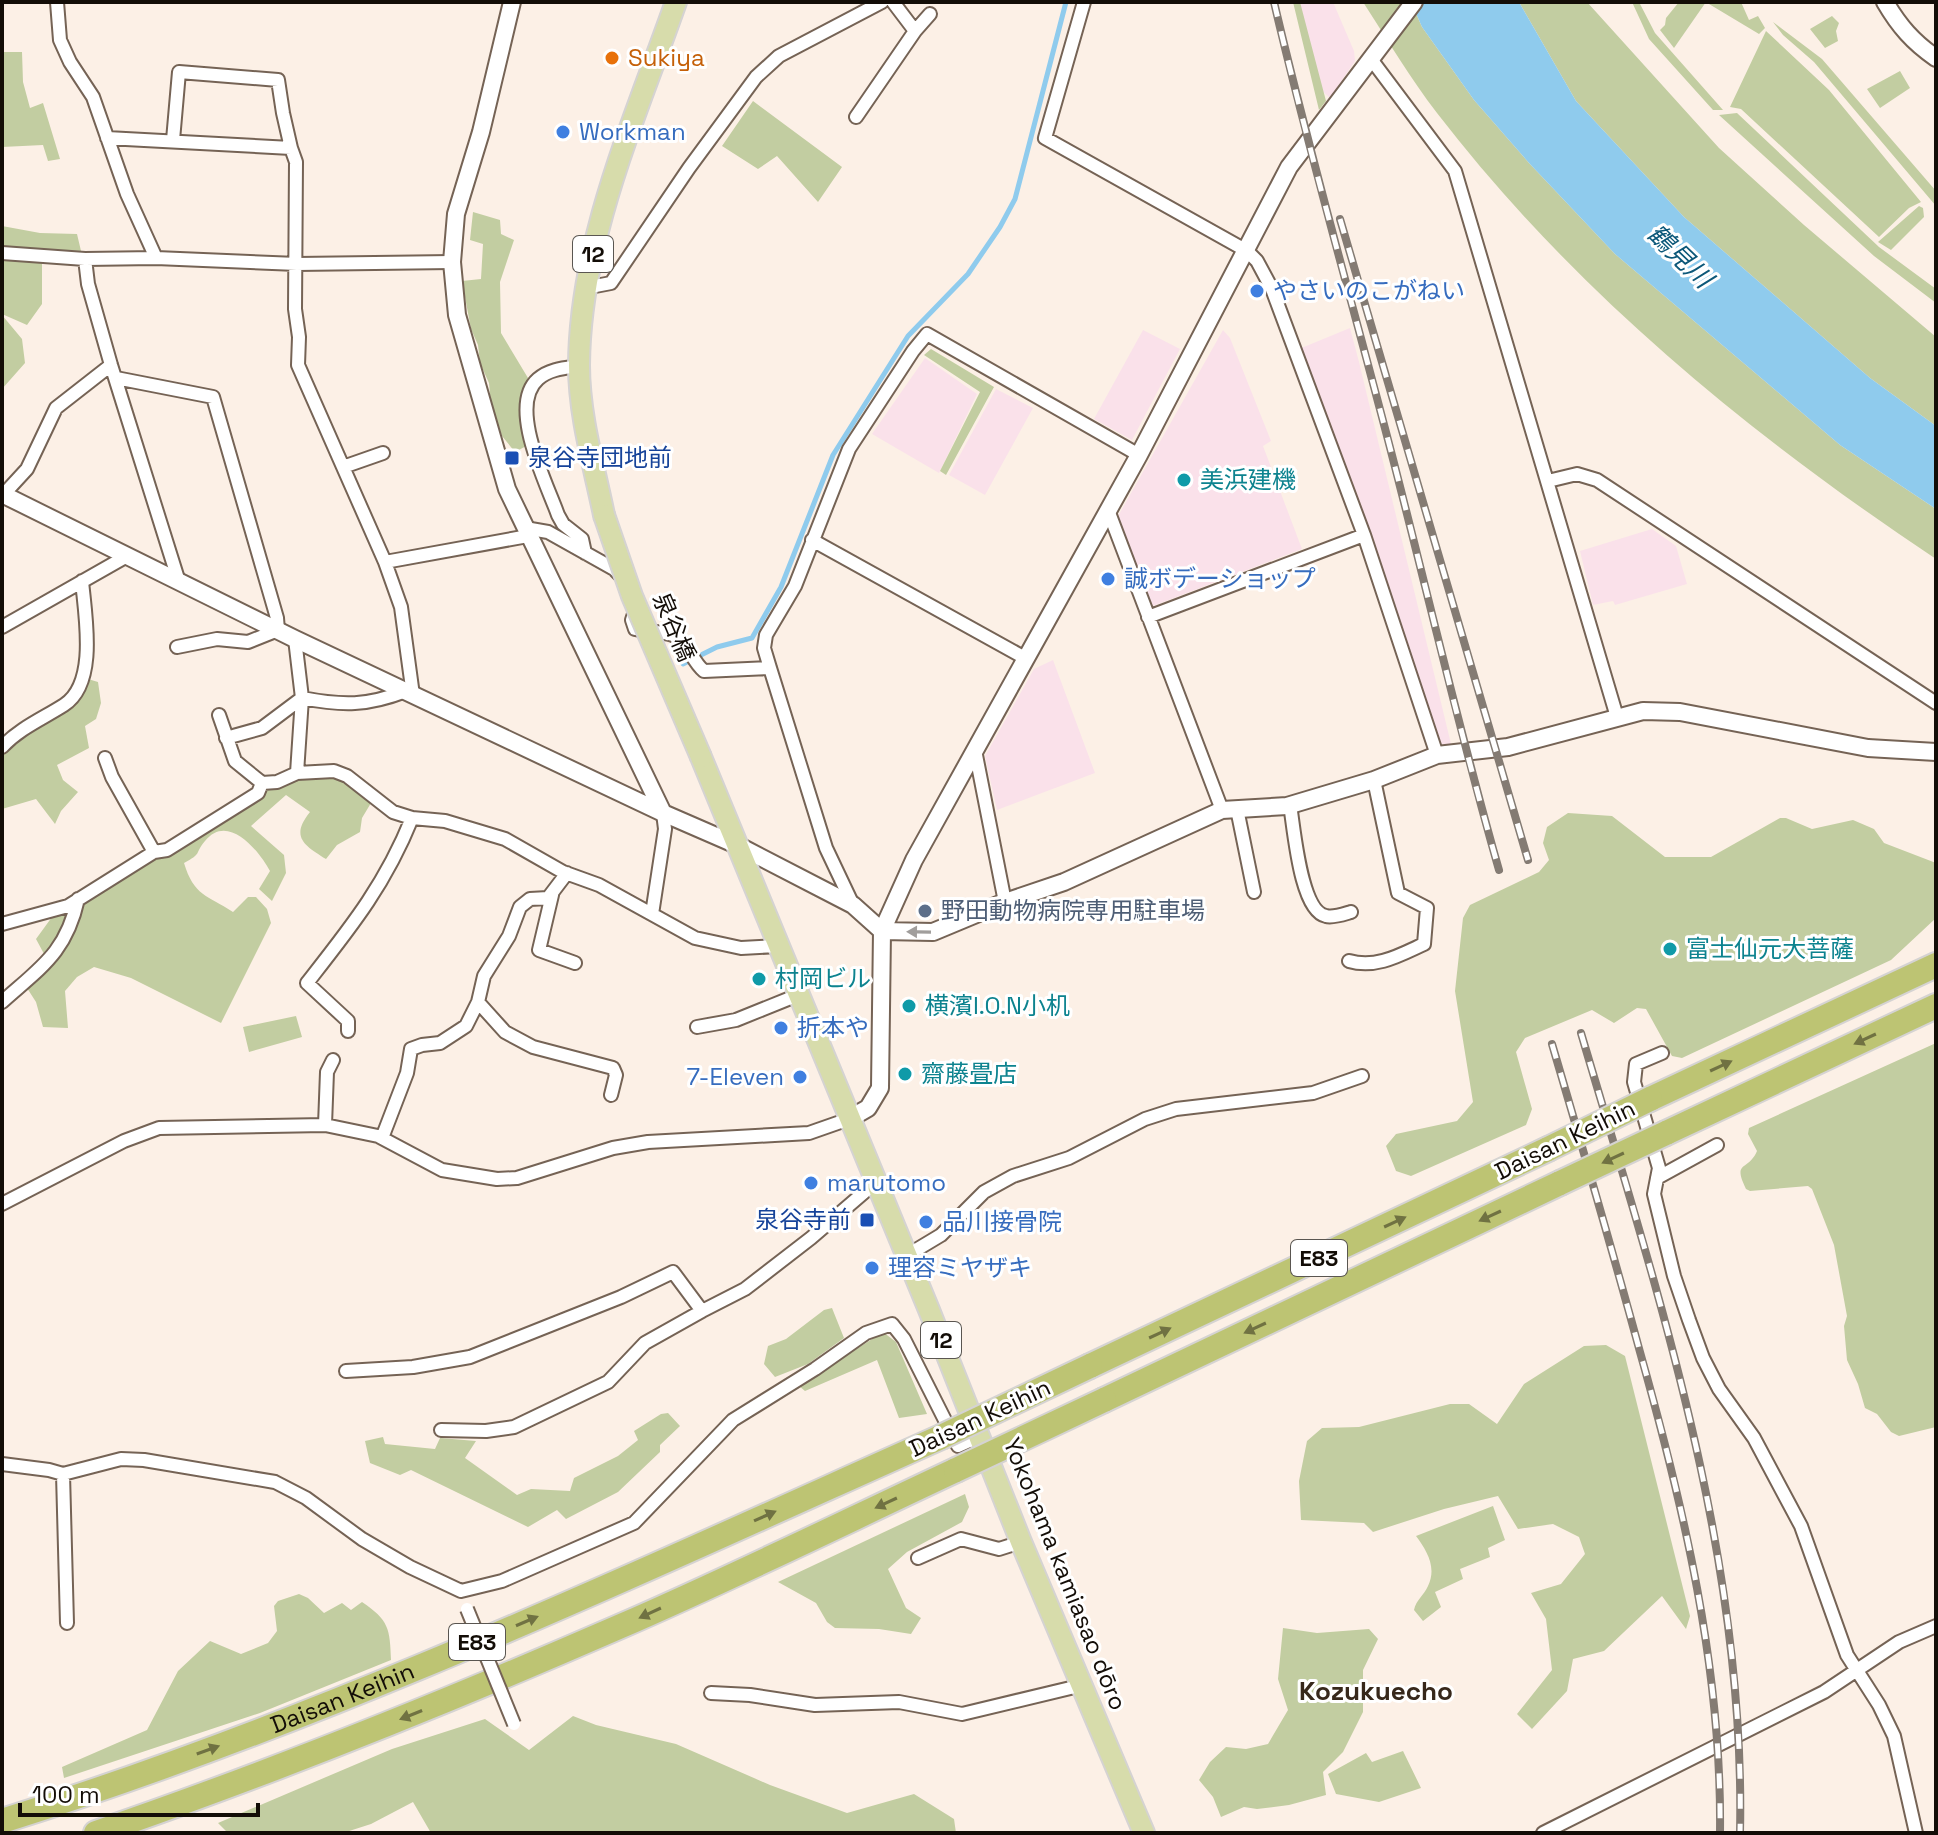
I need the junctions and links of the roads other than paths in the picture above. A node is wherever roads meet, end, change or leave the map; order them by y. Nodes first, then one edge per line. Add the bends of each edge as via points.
1 (57, 2) edge
2 (512, 2) edge
3 (676, 2) edge
4 (882, 2) edge
5 (893, 2) edge
6 (1084, 2) edge
7 (1414, 2) edge
8 (1885, 2) edge
9 (930, 14) dead end
10 (915, 31) junction
11 (1375, 53) junction
12 (1936, 58) edge
13 (856, 117) dead end
14 (107, 138) junction
15 (173, 140) junction
16 (291, 148) junction
17 (1247, 251) junction
18 (2, 253) edge
19 (156, 258) junction
20 (85, 259) junction
21 (452, 262) junction
22 (297, 264) junction
23 (585, 288) junction
24 (579, 366) junction
25 (114, 372) junction
26 (383, 453) dead end
27 (1139, 455) junction
28 (343, 467) junction
29 (1548, 481) junction
30 (3, 494) edge
31 (1108, 510) junction
32 (526, 532) junction
33 (1364, 535) junction
34 (812, 540) junction
35 (585, 553) junction
36 (127, 556) junction
37 (385, 562) junction
38 (82, 581) junction
39 (179, 582) junction
40 (1148, 617) junction
41 (2, 627) edge
42 (278, 630) junction
43 (295, 639) junction
44 (177, 647) dead end
45 (1025, 658) junction
46 (770, 668) junction
47 (409, 693) junction
48 (302, 698) junction
49 (1936, 703) edge
50 (219, 715) dead end
51 (1617, 717) junction
52 (226, 738) junction
53 (2, 747) edge
54 (975, 750) junction
55 (1936, 752) edge
56 (1437, 755) junction
57 (701, 757) joint
58 (105, 758) dead end
59 (297, 773) junction
60 (1374, 780) junction
61 (262, 783) junction
62 (1290, 805) junction
63 (1230, 810) junction
64 (663, 813) junction
65 (412, 818) junction
66 (739, 846) junction
67 (154, 852) junction
68 (567, 873) junction
69 (1254, 892) dead end
70 (552, 895) junction
71 (78, 899) junction
72 (1005, 902) junction
73 (853, 905) junction
74 (1351, 912) dead end
75 (652, 914) junction
76 (2, 924) edge
77 (882, 931) junction
78 (778, 946) junction
79 (1349, 961) dead end
80 (575, 963) dead end
81 (1936, 965) edge
82 (798, 995) junction
83 (2, 1002) edge
84 (478, 1002) junction
85 (1936, 1006) edge
86 (697, 1027) dead end
87 (348, 1031) dead end
88 (1662, 1053) dead end
89 (333, 1060) dead end
90 (1362, 1076) dead end
91 (611, 1095) dead end
92 (849, 1119) junction
93 (325, 1125) junction
94 (382, 1138) junction
95 (1717, 1145) dead end
96 (1657, 1178) junction
97 (875, 1183) junction
98 (2, 1204) edge
99 (906, 1256) junction
100 (702, 1311) junction
101 (346, 1371) dead end
102 (441, 1430) dead end
103 (980, 1436) junction
104 (2, 1464) edge
105 (63, 1474) junction
106 (1021, 1542) junction
107 (918, 1558) dead end
108 (461, 1591) junction
109 (67, 1623) dead end
110 (1936, 1626) edge
111 (1854, 1670) junction
112 (1083, 1685) junction
113 (711, 1693) dead end
114 (514, 1724) dead end
115 (2, 1821) edge
116 (1915, 1831) edge
117 (96, 1833) edge
118 (1144, 1833) edge
119 (1543, 1833) edge
120 (1900, 1833) edge

1 - 14 street via 60,40 93,97
2 - 21 street via 456,214
3 - 23 main road, 12 via 604,209
4 - 23 street via 779,56 756,77 611,283
5 - 10 street
6 - 17 street via 1045,138
7 - 11 street
8 - 12 street via 1913,41
9 - 10 street
10 - 13 street
11 - 17 street via 1289,167
11 - 29 street via 1455,171
14 - 15 street
14 - 19 street
15 - 16 street
15 - 16 street via 179,72 278,80
16 - 22 street via 296,162
17 - 27 street
17 - 33 street via 1272,289
18 - 20 street
19 - 20 street
19 - 22 street
20 - 25 street
21 - 22 street
21 - 32 street via 457,315 507,489
22 - 28 street via 298,365
23 - 24 main road, 12
24 - 35 street via 536,380 526,405 533,448 558,515 582,539
24 - 57 main road, 泉谷橋 / 12, bridge via 583,417 604,515 632,596
25 - 30 street via 56,408 27,469
25 - 39 street
25 - 42 street via 213,397
26 - 28 street
27 - 31 street
27 - 34 street via 927,334 849,449
28 - 37 street
29 - 49 street via 1577,474 1597,480
29 - 51 street
30 - 36 street
31 - 40 street
31 - 45 street
32 - 35 street via 548,532
32 - 37 street
32 - 64 street
33 - 40 street
33 - 56 street
34 - 45 street
34 - 46 street via 795,586 766,635
35 - 46 street via 632,585 639,600 632,620 635,629 682,640 704,671
36 - 38 street
36 - 39 street
37 - 47 street via 401,607
38 - 41 street
38 - 53 street via 88,650 78,689 71,700
39 - 42 street
40 - 63 street
42 - 43 street
42 - 44 street via 248,642 217,639
43 - 47 street
43 - 48 street
45 - 54 street
46 - 73 street via 826,848
47 - 48 street via 354,705
47 - 64 street
48 - 52 street via 262,728
48 - 59 street
50 - 52 street
51 - 55 street via 1654,709 1868,748
51 - 56 street via 1508,747
52 - 61 street via 235,761
54 - 72 street
54 - 77 street
56 - 60 street
57 - 66 main road, Yokohama kamiasao dōro / 12
58 - 67 street
59 - 61 street
59 - 65 street via 334,771 347,776 393,812
60 - 62 street
60 - 79 street via 1398,893 1427,908 1424,944 1388,961
61 - 67 street via 258,793 167,850
62 - 63 street
62 - 74 street via 1299,864 1316,911 1327,917
63 - 69 street
63 - 72 street
64 - 66 street
64 - 75 street
65 - 68 street via 445,821 505,839
65 - 87 street via 370,903 307,983 348,1021
66 - 73 street
66 - 78 main road, Yokohama kamiasao dōro / 12
67 - 71 street
68 - 70 street
68 - 75 street
70 - 80 street via 539,950
70 - 84 street via 520,907 484,976
71 - 76 street
71 - 83 street via 72,928 56,953
72 -> 77 street via 933,932
73 - 77 street
75 - 78 street via 695,938 741,948
77 - 92 street via 880,1088 868,1108
78 - 82 main road, Yokohama kamiasao dōro / 12
115 -> 81 highway, Daisan Keihin / E83, bridge via 306,1714 618,1582 941,1437
82 - 86 street via 736,1020
82 - 92 main road, Yokohama kamiasao dōro / 12
84 - 91 street via 505,1032 533,1047 613,1068
84 - 94 street via 466,1026 440,1043 411,1049
85 -> 117 highway, Daisan Keihin / E83, bridge via 622,1626 186,1802
88 - 96 street via 1636,1064 1634,1082 1659,1168
89 - 93 street via 327,1072
90 - 99 street via 1313,1093 1176,1109 1145,1119 1069,1158 1013,1176 984,1192 941,1235
92 - 94 street via 809,1133 648,1142 497,1179 442,1170
92 - 97 main road, Yokohama kamiasao dōro / 12
93 - 94 street
93 - 98 street via 159,1128
95 - 96 street
96 - 111 street via 1654,1194 1671,1263 1703,1358 1801,1526
97 - 99 main road, Yokohama kamiasao dōro / 12
97 - 100 street via 745,1289
99 - 103 main road, Yokohama kamiasao dōro / 12
100 - 101 street via 673,1272 470,1357
100 - 102 street via 645,1343 608,1382 514,1427
103 - 106 main road, Yokohama kamiasao dōro / 12
103 - 108 street via 958,1446 892,1324 866,1333 733,1420 634,1523 502,1581
104 - 105 street
105 - 108 street via 121,1459 275,1482 362,1539
105 - 109 street
106 - 107 street via 999,1549 961,1539
106 - 112 main road, Yokohama kamiasao dōro / 12
108 - 114 street, bridge
110 - 111 street
111 - 116 street via 1894,1736
111 - 119 street via 1824,1692
112 - 113 street via 962,1714 899,1702 815,1705
112 - 118 main road, Yokohama kamiasao dōro / 12
116 - 120 street

